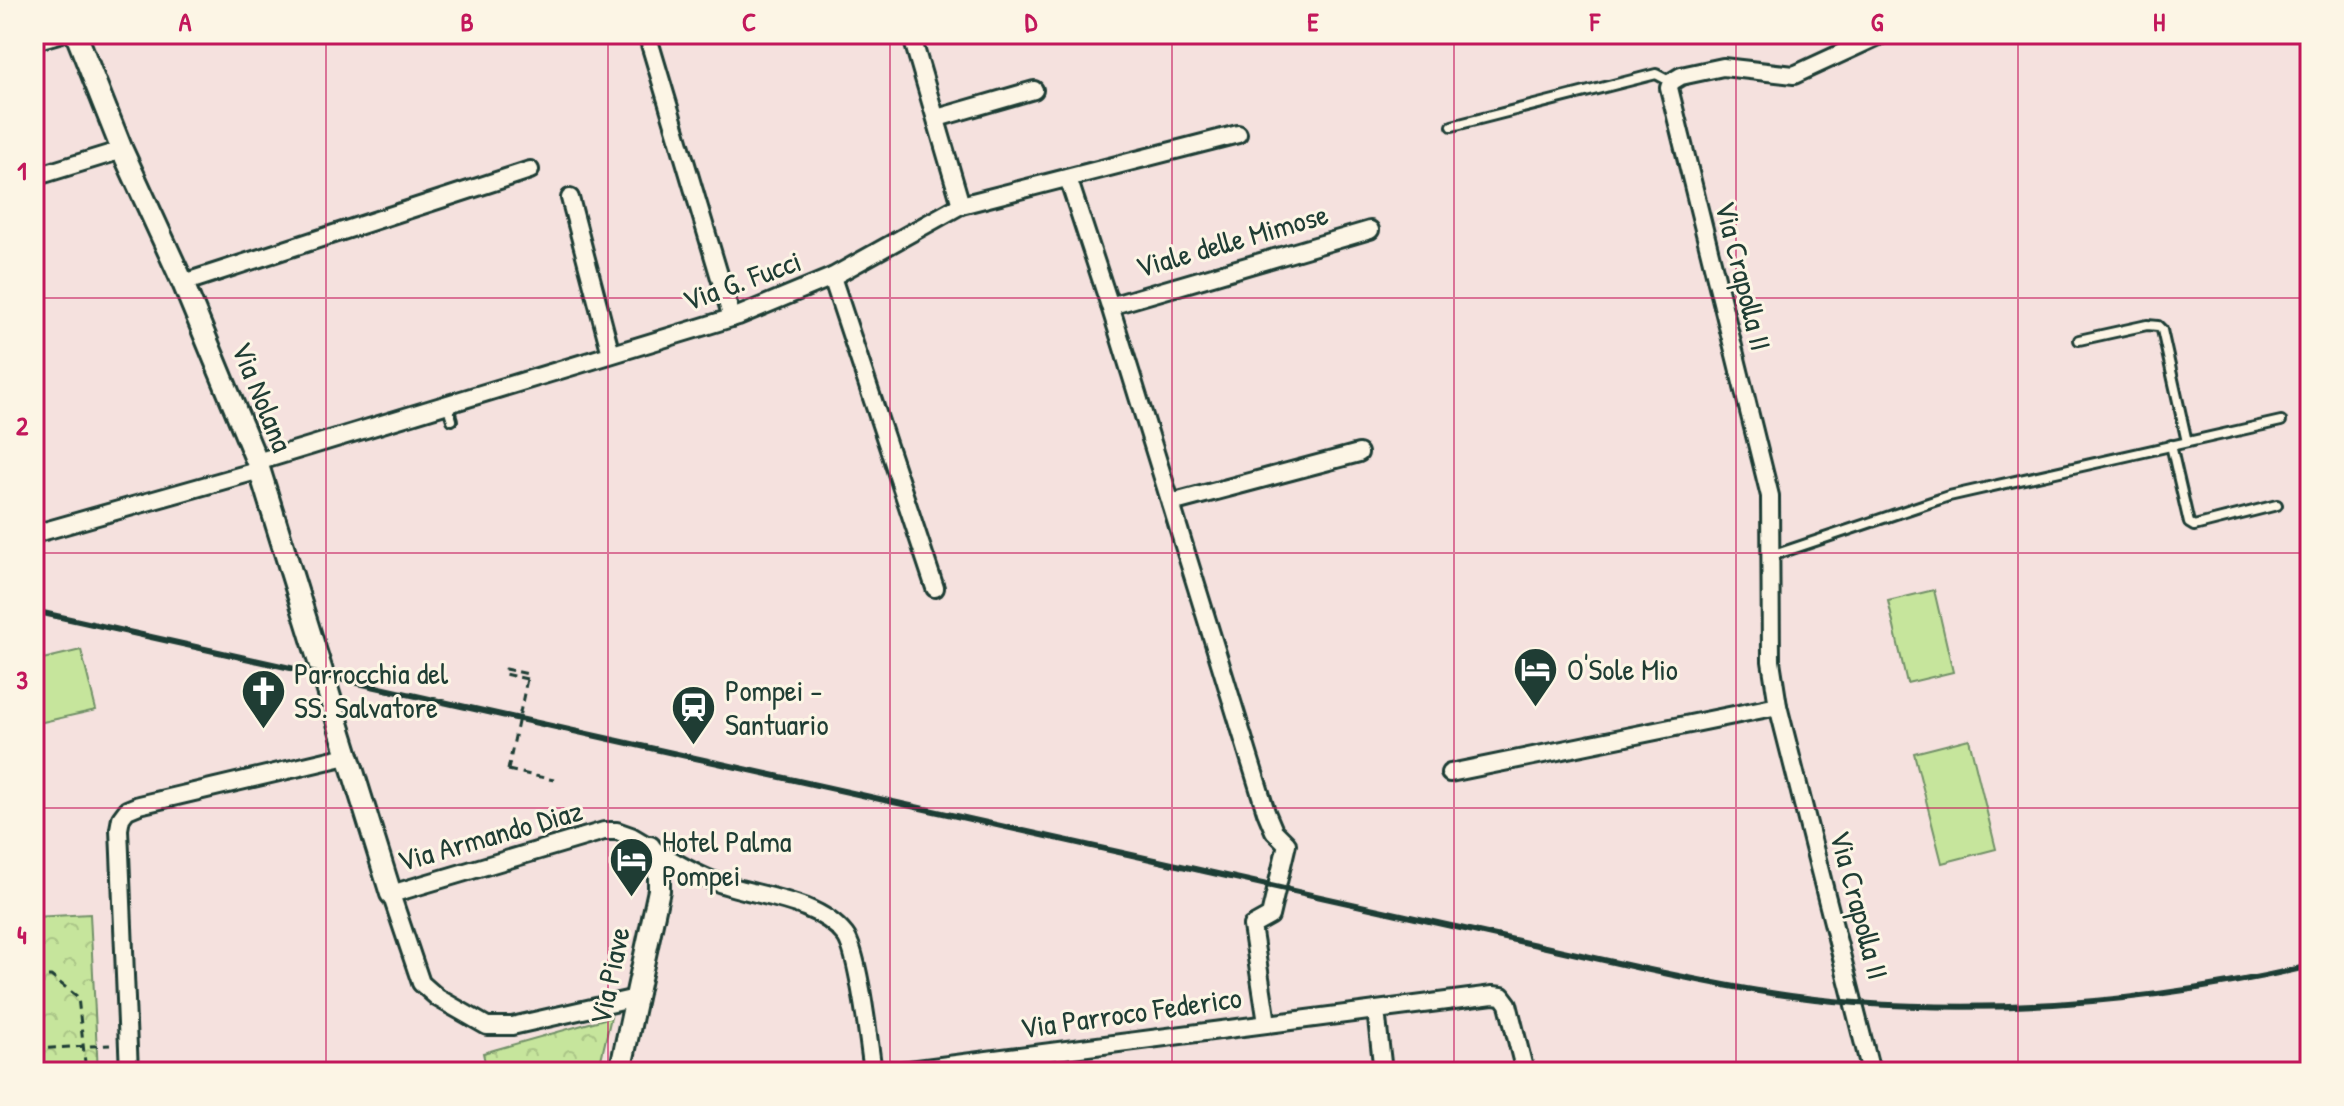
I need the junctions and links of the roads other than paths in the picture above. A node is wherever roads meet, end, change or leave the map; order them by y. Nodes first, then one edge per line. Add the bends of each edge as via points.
1 (59, 34) edge
2 (76, 34) edge
3 (647, 34) edge
4 (911, 34) edge
5 (1883, 34) edge
6 (34, 41) edge
7 (1671, 82) junction
8 (1034, 90) dead end
9 (937, 118) junction
10 (1452, 126) dead end
11 (1238, 134) dead end
12 (122, 150) junction
13 (530, 170) dead end
14 (34, 177) edge
15 (1068, 178) junction
16 (570, 198) dead end
17 (961, 205) junction
18 (1370, 230) dead end
19 (832, 277) junction
20 (183, 283) junction
21 (1110, 306) junction
22 (732, 318) junction
23 (2079, 340) dead end
24 (611, 354) junction
25 (447, 404) junction
26 (452, 420) dead end
27 (2281, 421) dead end
28 (2187, 442) junction
29 (2171, 445) junction
30 (1359, 453) dead end
31 (258, 466) junction
32 (1171, 503) junction
33 (2277, 505) dead end
34 (34, 534) edge
35 (1770, 556) junction
36 (935, 588) dead end
37 (1778, 706) junction
38 (347, 756) junction
39 (1450, 773) dead end
40 (650, 847) junction
41 (391, 894) junction
42 (636, 998) junction
43 (1376, 1010) junction
44 (1267, 1023) junction
45 (1009, 1065) edge
46 (129, 1072) edge
47 (620, 1072) edge
48 (873, 1072) edge
49 (894, 1072) edge
50 (1383, 1072) edge
51 (1525, 1072) edge
52 (1871, 1072) edge

1 - 6 street
2 - 12 street, Via Nolana
3 - 22 street
4 - 9 street
5 - 7 street via 1794,75 1723,67
7 - 10 lane via 1656,74
7 - 35 street, Via Crapolla II via 1669,97 1770,496
8 - 9 street
9 - 17 street
11 - 15 street, Via G. Fucci
12 - 14 street
12 - 20 street, Via Nolana
13 - 20 street
15 - 17 street, Via G. Fucci
15 - 21 street
16 - 24 street
17 - 19 street, Via G. Fucci
18 - 21 street, Viale delle Mimose
19 - 22 street, Via G. Fucci
19 - 36 street
20 - 31 street, Via Nolana
21 - 32 street
22 - 24 street, Via G. Fucci
23 - 28 lane via 2158,326
24 - 25 street, Via G. Fucci
25 - 26 lane
25 - 31 street, Via G. Fucci
27 - 28 lane
28 - 29 lane
29 - 33 lane via 2194,526
29 - 35 lane via 1949,496
30 - 32 street
31 - 34 street, Via G. Fucci
31 - 38 street, Via Nolana
32 - 44 street via 1266,812 1287,844 1270,916 1252,926
35 - 37 street, Via Crapolla II via 1771,661
37 - 39 street
37 - 52 street, Via Crapolla II
38 - 41 street, Via Nolana
38 - 46 street via 166,797 127,810 121,818
40 - 41 street, Via Armando Diaz via 617,831 604,831
40 - 42 street, Via Piave via 661,880
40 - 48 street via 709,880 814,912 846,936
41 - 42 street via 421,983 487,1026 512,1026
42 - 47 street, Via Piave
43 - 44 street, Via Parroco Federico
43 - 50 street
43 - 51 street, Via Parroco Federico via 1502,996
44 - 45 street, Via Parroco Federico
45 - 49 street, Via Parroco Federico

